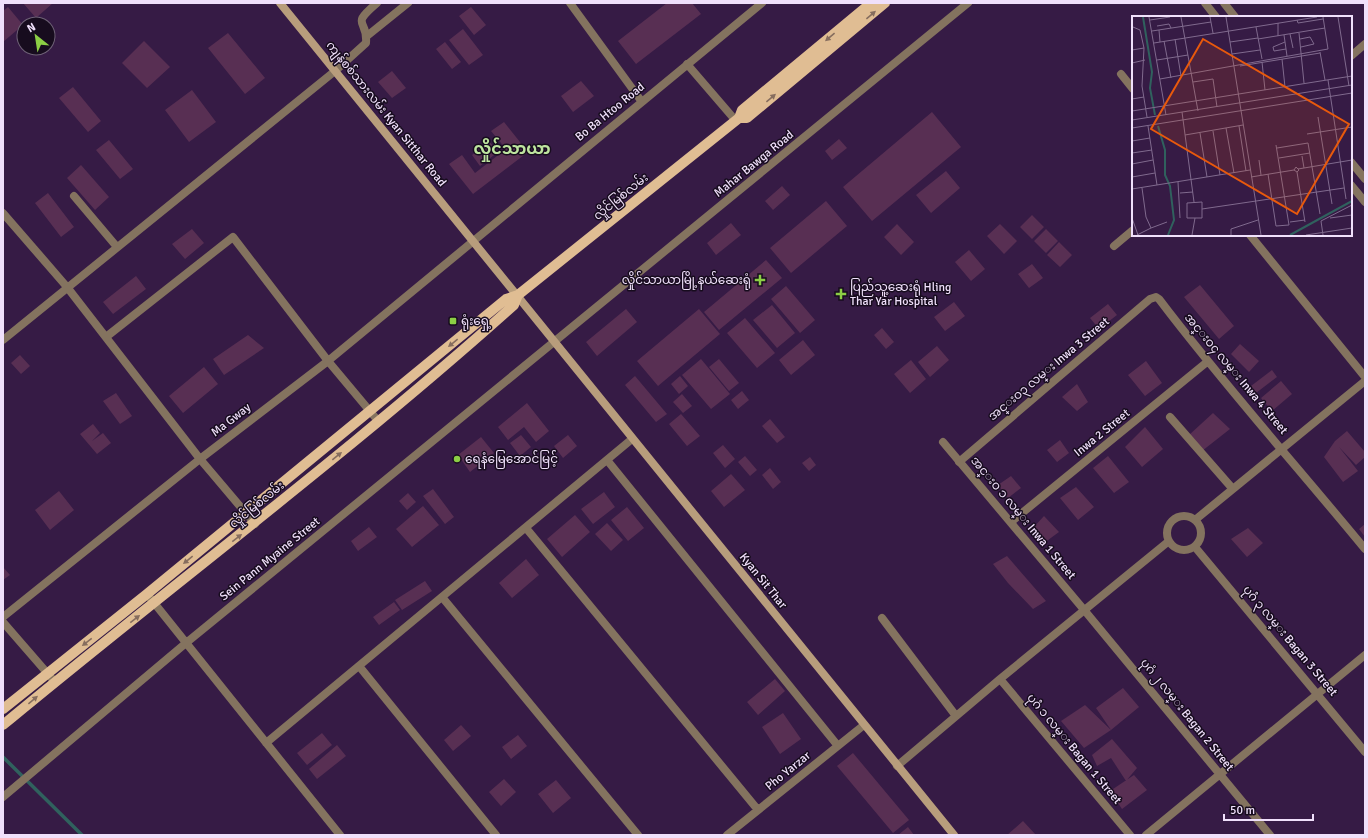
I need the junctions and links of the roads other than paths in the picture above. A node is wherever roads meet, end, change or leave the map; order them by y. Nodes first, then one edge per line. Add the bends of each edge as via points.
1 (280, 3) edge
2 (377, 3) edge
3 (408, 3) edge
4 (570, 3) edge
5 (762, 3) edge
6 (871, 3) edge
7 (885, 3) edge
8 (968, 3) edge
9 (1205, 3) edge
10 (1224, 3) edge
11 (1215, 16) edge
12 (1234, 16) edge
13 (367, 36) junction
14 (1365, 44) edge
15 (1352, 55) edge
16 (687, 64) junction
17 (335, 70) junction
18 (1121, 74) dead end
19 (1132, 88) edge
20 (642, 102) junction
21 (737, 120) junction
22 (1352, 163) edge
23 (1365, 179) edge
24 (1352, 186) edge
25 (74, 196) dead end
26 (1365, 202) edge
27 (3, 213) edge
28 (1132, 231) edge
29 (1251, 236) edge
30 (473, 240) junction
31 (1114, 246) dead end
32 (117, 247) junction
33 (67, 287) junction
34 (518, 295) junction
35 (1156, 297) joint
36 (106, 337) junction
37 (3, 340) edge
38 (554, 341) junction
39 (328, 360) junction
40 (1207, 362) junction
41 (1365, 377) edge
42 (1365, 381) edge
43 (369, 410) junction
44 (1170, 417) dead end
45 (379, 422) junction
46 (632, 439) junction
47 (943, 442) dead end
48 (1282, 448) junction
49 (200, 459) junction
50 (607, 460) junction
51 (959, 462) junction
52 (1232, 488) junction
53 (245, 514) junction
54 (1195, 520) junction
55 (1011, 522) junction
56 (255, 524) junction
57 (526, 528) junction
58 (1169, 542) junction
59 (1195, 547) junction
60 (1365, 549) edge
61 (147, 594) junction
62 (442, 597) junction
63 (154, 604) junction
64 (1085, 610) junction
65 (3, 617) edge
66 (882, 618) dead end
67 (3, 622) edge
68 (186, 644) junction
69 (1365, 655) edge
70 (359, 666) junction
71 (47, 673) junction
72 (1000, 679) junction
73 (55, 682) junction
74 (1318, 693) junction
75 (3, 709) edge
76 (956, 716) junction
77 (3, 725) edge
78 (864, 725) junction
79 (266, 743) junction
80 (838, 746) junction
81 (1365, 752) edge
82 (897, 766) junction
83 (1220, 774) junction
84 (3, 797) edge
85 (758, 810) junction
86 (340, 835) edge
87 (496, 835) edge
88 (638, 835) edge
89 (727, 835) edge
90 (954, 835) edge
91 (1130, 835) edge
92 (1146, 835) edge
93 (1270, 835) edge

1 - 17 main road, ကျန်စစ်သားလမ်း Kyan Sitthar Road
2 - 13 street via 362,16 362,26
3 - 13 street
4 - 20 street
5 - 16 street, Bo Ba Htoo Road
6 -> 21 main road, လှိုင်မြစ်လမ်း via 742,110
21 -> 7 main road, လှိုင်မြစ်လမ်း via 747,118
8 - 38 street, Mahar Bawga Road
9 - 11 street
10 - 12 street
13 - 17 street via 366,42
14 - 15 street
16 - 20 street, Bo Ba Htoo Road
16 - 21 street
17 - 30 main road, ကျန်စစ်သားလမ်း Kyan Sitthar Road
17 - 32 street
18 - 19 street
20 - 30 street, Bo Ba Htoo Road
21 - 34 main road, လှိုင်မြစ်လမ်း
22 - 23 street
24 - 26 street
25 - 32 street
27 - 33 street
28 - 31 street
29 - 41 street
30 - 34 main road, ကျန်စစ်သားလမ်း Kyan Sitthar Road
30 - 39 street, Ma Gway
32 - 33 street
33 - 36 street
33 - 37 street
34 - 38 main road, Kyan Sit Thar
34 -> 43 main road, လှိုင်မြစ်လမ်း via 506,299
34 - 45 main road, လှိုင်မြစ်လမ်း via 514,305 440,372
35 - 40 street, အင္းဝ၄ လမ္း Inwa 4 Street
35 - 51 street, အင္းဝ၃ လမ္း Inwa 3 Street via 1150,299
36 - 39 street via 233,237
36 - 49 street
38 - 46 main road, Kyan Sit Thar
38 - 68 street, Sein Pann Myaine Street
39 - 43 street
39 - 49 street, Ma Gway
40 - 48 street, အင္းဝ၄ လမ္း Inwa 4 Street
40 - 55 street, Inwa 2 Street
42 - 48 street
43 - 45 street
43 - 53 main road, လှိုင်မြစ်လမ်း
44 - 52 street
56 -> 45 main road, လှိုင်မြစ်လမ်း
46 - 50 street
46 - 78 main road, Kyan Sit Thar
47 - 51 street, အင္းဝ ၁ လမ္း Inwa 1 Street
48 - 52 street
48 - 60 street, အင္းဝ၄ လမ္း Inwa 4 Street
49 - 53 street
49 - 65 street, Ma Gway
50 - 57 street
50 - 80 street
51 - 55 street, အင္းဝ ၁ လမ္း Inwa 1 Street
52 - 54 street
53 - 56 street
53 -> 61 main road, လှိုင်မြစ်လမ်း
54 - 58 street via 1184,516 1173,520 1167,530
54 - 59 street via 1202,531
55 - 64 street, အင္းဝ ၁ လမ္း Inwa 1 Street
63 -> 56 main road, လှိုင်မြစ်လမ်း
57 - 62 street
57 - 85 street
58 - 59 street via 1178,549
58 - 64 street
59 - 74 street, ပုဂံ ၃ လမ္း Bagan 3 Street
61 - 63 street
61 -> 71 main road, လှိုင်မြစ်လမ်း
62 - 70 street
62 - 88 street
63 - 68 street
73 -> 63 main road, လှိုင်မြစ်လမ်း
64 - 72 street
64 - 83 street, ပုဂံ ၂ လမ္း Bagan 2 Street
66 - 76 street
67 - 71 street
68 - 79 street
68 - 84 street, Sein Pann Myaine Street
69 - 74 street
70 - 79 street
70 - 87 street
71 - 73 street
71 - 75 main road, လှိုင်မြစ်လမ်း
72 - 76 street
72 - 91 street, ပုဂံ ၁ လမ္း Bagan 1 Street
77 -> 73 main road, လှိုင်မြစ်လမ်း
74 - 81 street, ပုဂံ ၃ လမ္း Bagan 3 Street
74 - 83 street
76 - 82 street
78 - 80 street, Pho Yarzar
78 - 82 main road, Kyan Sit Thar
79 - 86 street
80 - 85 street, Pho Yarzar
82 - 90 main road, Kyan Sit Thar
83 - 92 street
83 - 93 street, ပုဂံ ၂ လမ္း Bagan 2 Street
85 - 89 street, Pho Yarzar

